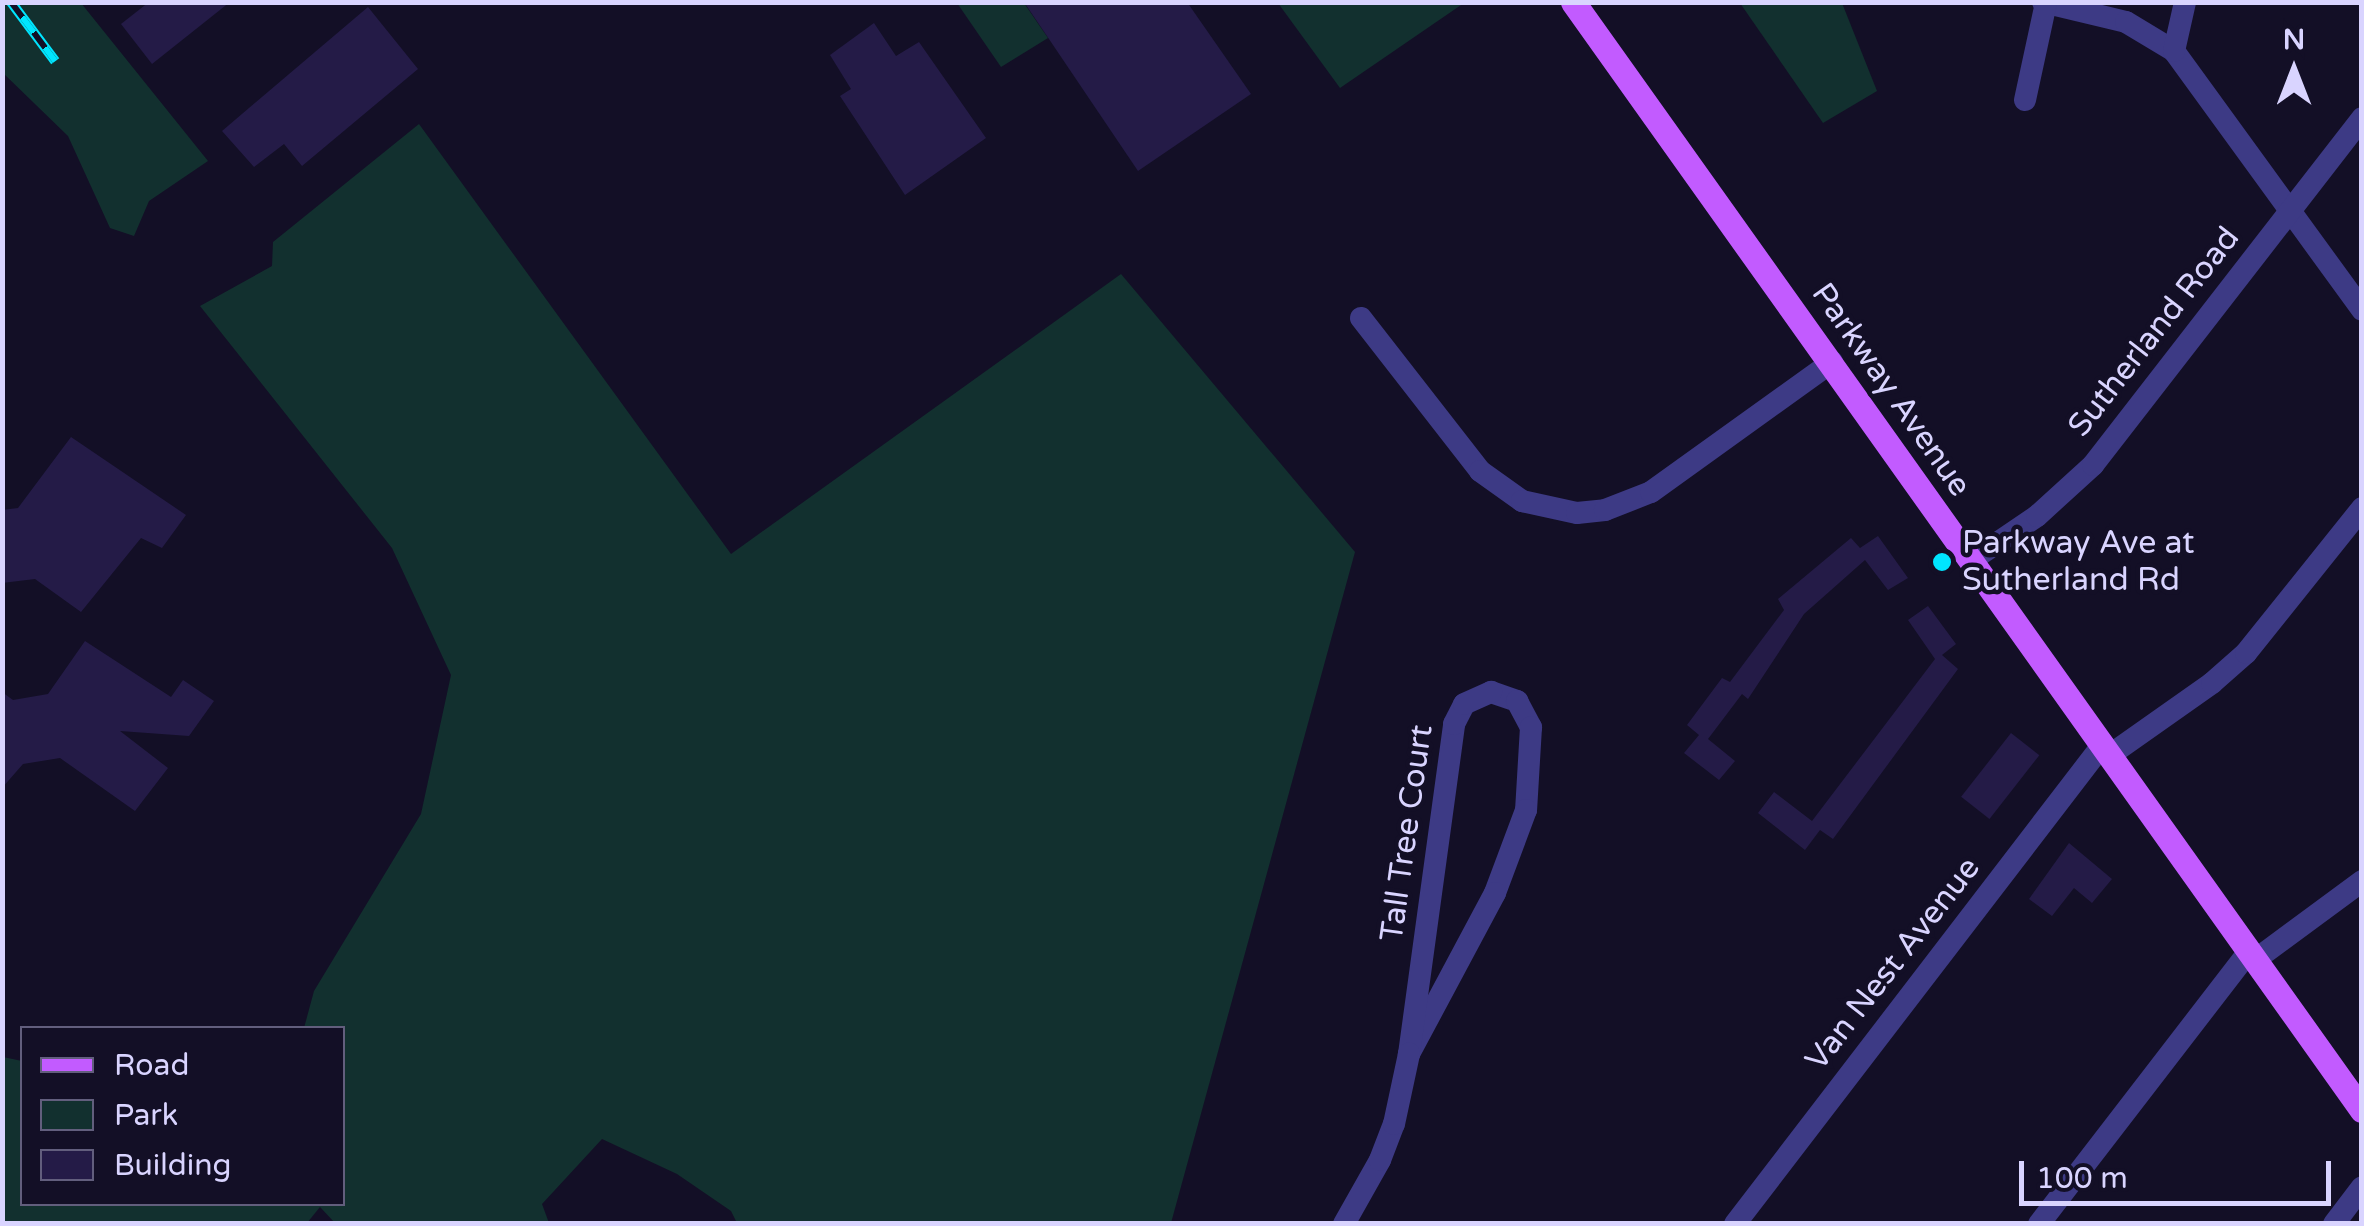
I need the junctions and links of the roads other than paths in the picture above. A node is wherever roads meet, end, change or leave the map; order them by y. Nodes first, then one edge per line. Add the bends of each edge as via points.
1 (1573, 2) edge
2 (2186, 2) edge
3 (2045, 3) edge
4 (2174, 50) junction
5 (2025, 100) dead end
6 (2362, 118) edge
7 (2290, 209) junction
8 (2362, 310) edge
9 (1361, 318) dead end
10 (1832, 362) junction
11 (2362, 508) edge
12 (1972, 560) junction
13 (2106, 749) junction
14 (2362, 881) edge
15 (2252, 955) junction
16 (1409, 1054) junction
17 (2362, 1110) edge
18 (2362, 1187) edge
19 (1344, 1224) edge
20 (1735, 1224) edge
21 (2039, 1224) edge
22 (2334, 1224) edge

1 - 10 main road, Parkway Avenue
2 - 4 street
3 - 4 street via 2126,22
3 - 5 street
4 - 7 street
6 - 7 street, Sutherland Road
7 - 8 street
7 - 12 street, Sutherland Road via 2093,465 2037,516
9 - 10 street via 1480,470 1522,501 1577,513 1651,492
10 - 12 main road, Parkway Avenue
11 - 13 street, Van Nest Avenue via 2246,653 2212,684
12 - 13 main road, Parkway Avenue
13 - 15 main road, Parkway Avenue
13 - 20 street, Van Nest Avenue
14 - 15 street
15 - 17 main road, Parkway Avenue
15 - 21 street
16 - 16 street, Tall Tree Court via 1495,894 1526,810 1531,727 1507,696 1476,696 1456,715
16 - 19 street, Tall Tree Court via 1394,1124
18 - 22 street

